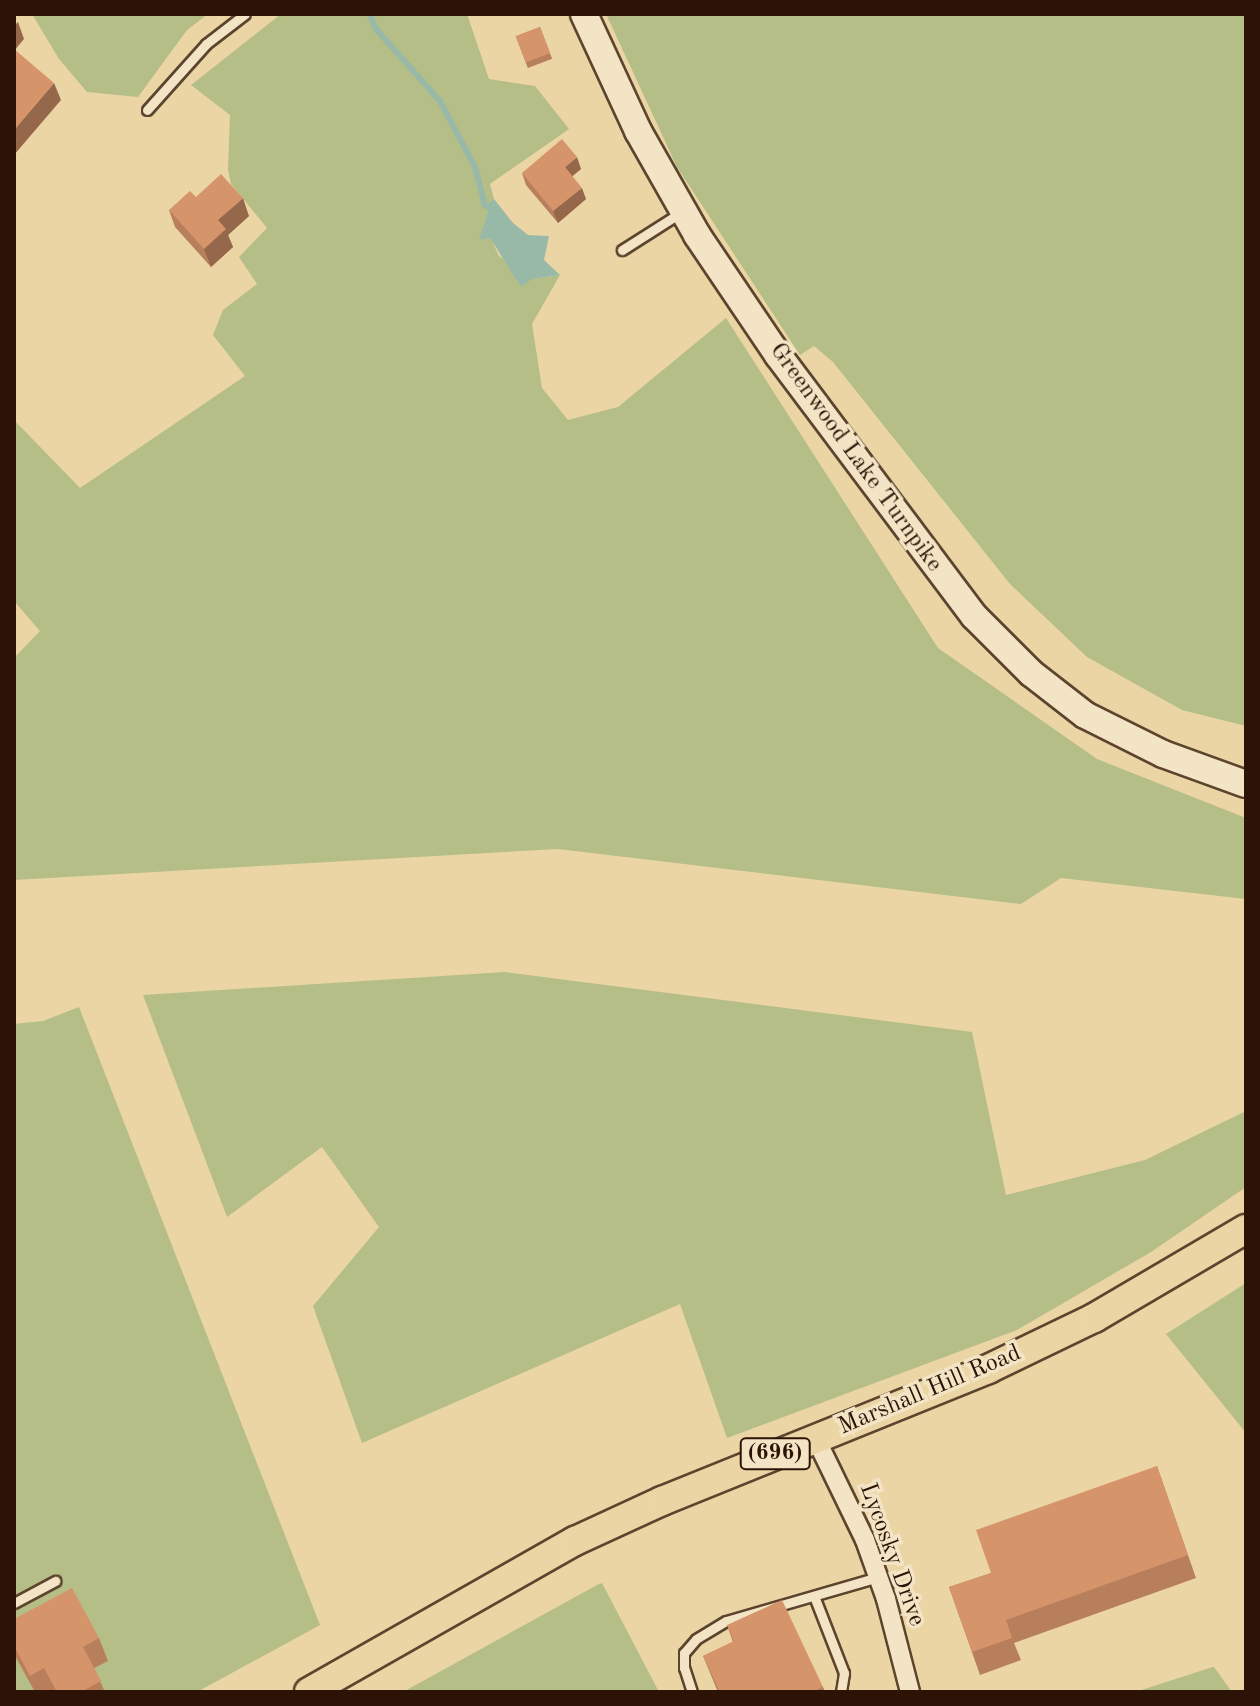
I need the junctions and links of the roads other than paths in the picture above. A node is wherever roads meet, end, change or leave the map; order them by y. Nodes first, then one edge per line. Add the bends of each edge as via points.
1 (245, 14) edge
2 (584, 14) edge
3 (147, 110) dead end
4 (683, 212) junction
5 (622, 250) dead end
6 (1246, 784) edge
7 (1246, 1229) edge
8 (816, 1439) junction
9 (878, 1577) junction
10 (55, 1581) dead end
11 (814, 1596) junction
12 (14, 1603) edge
13 (309, 1692) edge
14 (692, 1692) edge
15 (841, 1692) edge
16 (910, 1692) edge

1 - 3 lane via 206,44
2 - 4 main road, Greenwood Lake Turnpike via 638,131
4 - 5 lane
4 - 6 main road, Greenwood Lake Turnpike via 797,380 940,573 1003,646 1058,696 1106,727
7 - 8 main road, Marshall Hill Road / (696) via 1094,1318 988,1369
8 - 9 street, Lycosky Drive via 842,1487
8 - 13 main road, Marshall Hill Road / (696) via 575,1541
9 - 11 lane
9 - 16 street, Lycosky Drive
10 - 12 lane
11 - 14 lane via 726,1621 696,1639 684,1653
11 - 15 lane via 844,1673

